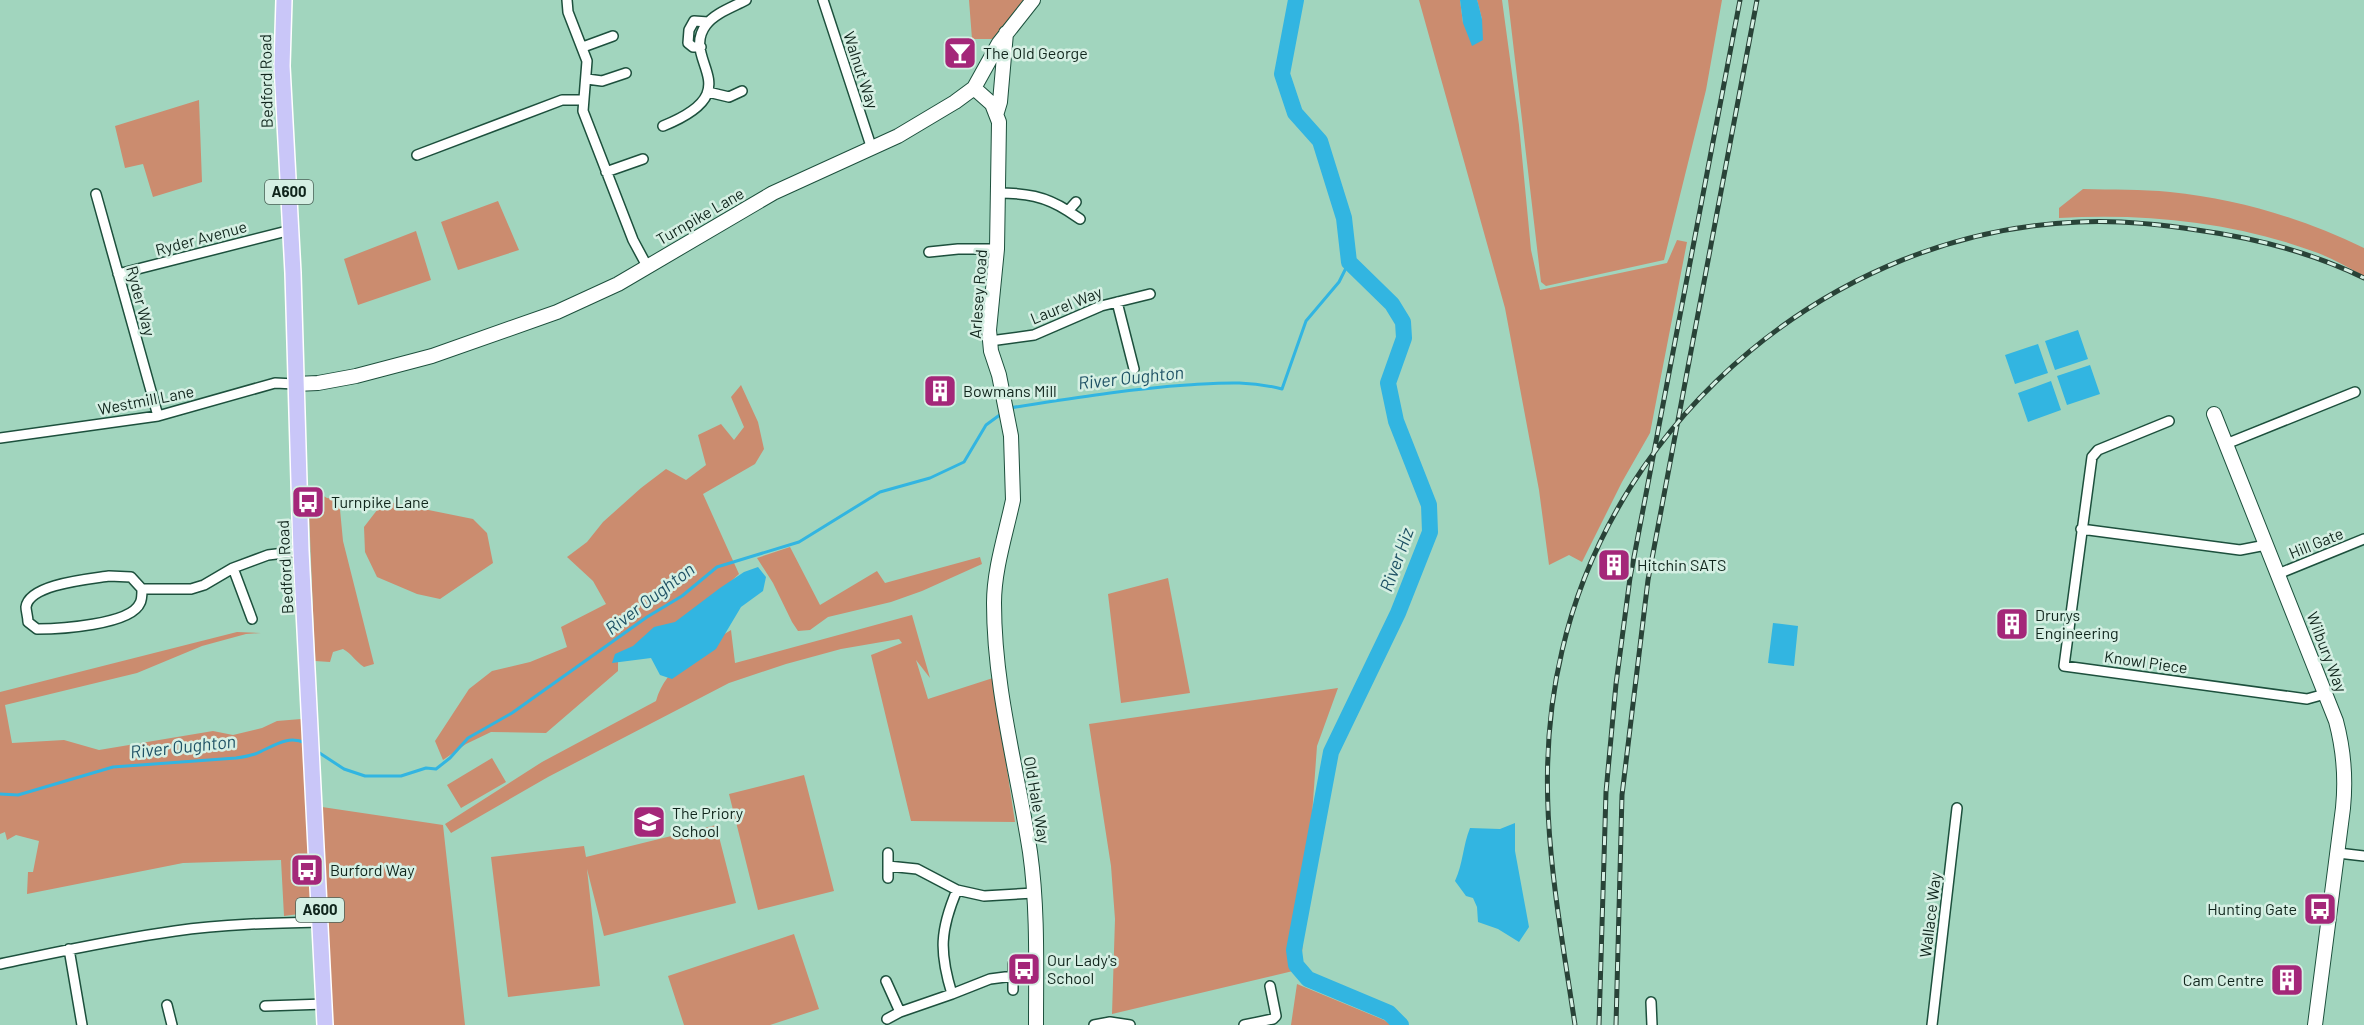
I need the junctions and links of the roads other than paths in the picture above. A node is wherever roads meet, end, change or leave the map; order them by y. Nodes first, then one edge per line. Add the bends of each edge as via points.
1 (284, 0) edge
2 (567, 0) edge
3 (746, 0) edge
4 (823, 0) edge
5 (1033, 0) edge
6 (1006, 33) junction
7 (613, 36) dead end
8 (583, 47) junction
9 (626, 73) dead end
10 (587, 79) junction
11 (974, 88) junction
12 (742, 91) dead end
13 (708, 92) junction
14 (582, 100) junction
15 (997, 112) junction
16 (663, 126) dead end
17 (872, 149) junction
18 (417, 155) dead end
19 (643, 159) dead end
20 (606, 172) junction
21 (998, 193) junction
22 (96, 194) dead end
23 (1076, 202) dead end
24 (1068, 211) junction
25 (1080, 219) dead end
26 (291, 230) junction
27 (997, 249) junction
28 (929, 252) dead end
29 (647, 266) junction
30 (118, 274) junction
31 (1150, 294) dead end
32 (1117, 302) junction
33 (990, 341) junction
34 (1134, 369) dead end
35 (295, 384) junction
36 (2355, 392) dead end
37 (2214, 414) dead end
38 (158, 416) junction
39 (2169, 421) dead end
40 (0, 438) edge
41 (2226, 444) junction
42 (2081, 529) junction
43 (2364, 539) edge
44 (2266, 545) junction
45 (302, 551) junction
46 (233, 568) junction
47 (2278, 574) junction
48 (995, 582) joint
49 (142, 589) junction
50 (252, 619) dead end
51 (2325, 694) junction
52 (1957, 808) dead end
53 (888, 853) dead end
54 (2337, 853) junction
55 (2364, 856) edge
56 (888, 866) junction
57 (888, 878) dead end
58 (957, 890) junction
59 (1034, 893) junction
60 (321, 922) junction
61 (69, 949) junction
62 (0, 964) edge
63 (1013, 964) dead end
64 (1013, 976) junction
65 (886, 981) dead end
66 (1270, 986) dead end
67 (1013, 990) dead end
68 (952, 994) junction
69 (1651, 1002) dead end
70 (325, 1004) junction
71 (167, 1005) dead end
72 (265, 1006) dead end
73 (900, 1012) junction
74 (887, 1019) dead end
75 (82, 1025) edge
76 (172, 1025) edge
77 (325, 1025) edge
78 (1036, 1025) edge
79 (1094, 1025) edge
80 (1130, 1025) edge
81 (1244, 1025) edge
82 (1652, 1025) edge
83 (1932, 1025) edge
84 (2315, 1025) edge

1 - 26 main road, Bedford Road / A600 via 282,66
2 - 8 street
3 - 13 street via 708,22 701,36
4 - 17 street, Walnut Way
5 - 6 street
6 - 11 street
6 - 15 street, Arlesey Road
7 - 8 street
8 - 10 street
9 - 10 street via 602,81
10 - 14 street
11 - 15 street
11 - 17 street, Turnpike Lane
12 - 13 street via 729,97
13 - 16 street via 696,109
14 - 18 street via 562,99
14 - 20 street
15 - 21 street, Arlesey Road
17 - 29 street, Turnpike Lane via 773,193
19 - 20 street
20 - 29 street
21 - 24 street via 1034,195
21 - 27 street, Arlesey Road
22 - 30 street, Ryder Way
23 - 24 street
24 - 25 street
26 - 30 street, Ryder Avenue
26 - 35 main road, Bedford Road / A600
27 - 28 street
27 - 33 street, Arlesey Road
29 - 35 street, Turnpike Lane via 593,297 499,334 371,373
30 - 38 street, Ryder Way
31 - 32 street, Laurel Way
32 - 33 street, Laurel Way via 1034,335
32 - 34 street, Laurel Way
33 - 48 street, Arlesey Road via 1011,436 1013,487
35 - 38 street, Westmill Lane via 275,383
35 - 45 main road, Bedford Road / A600
36 - 41 street
37 - 41 street, Wilbury Way
38 - 40 street, Westmill Lane
39 - 42 street, Knowl Piece via 2094,453
41 - 44 street, Wilbury Way
42 - 44 street via 2240,550
42 - 51 street, Knowl Piece via 2064,666 2307,699
43 - 47 street, Hill Gate
44 - 47 street, Wilbury Way
45 - 46 street via 268,555
45 - 60 main road, Bedford Road / A600
46 - 49 street via 190,589
46 - 50 street
47 - 51 street, Wilbury Way
48 - 59 street, Old Hale Way via 997,673
49 - 49 street via 140,605 130,614 100,623 37,629 28,622 26,606 32,595 61,584 109,576 131,577
51 - 54 street, Wilbury Way via 2338,728 2344,760 2345,790
52 - 83 street, Wallace Way
53 - 56 street
54 - 55 street
54 - 84 street, Wilbury Way
56 - 57 street
56 - 58 street via 917,869
58 - 59 street via 984,896
58 - 68 street via 944,924 942,943 944,969
59 - 78 street, Old Hale Way
60 - 61 street via 176,931
60 - 70 main road, Bedford Road / A600
61 - 62 street
61 - 75 street
63 - 64 street
64 - 67 street
64 - 68 street via 990,979
65 - 73 street
66 - 81 street via 1276,1016
68 - 73 street
69 - 82 street
70 - 72 street
70 - 77 main road, Bedford Road / A600
71 - 76 street
73 - 74 street
79 - 80 street

